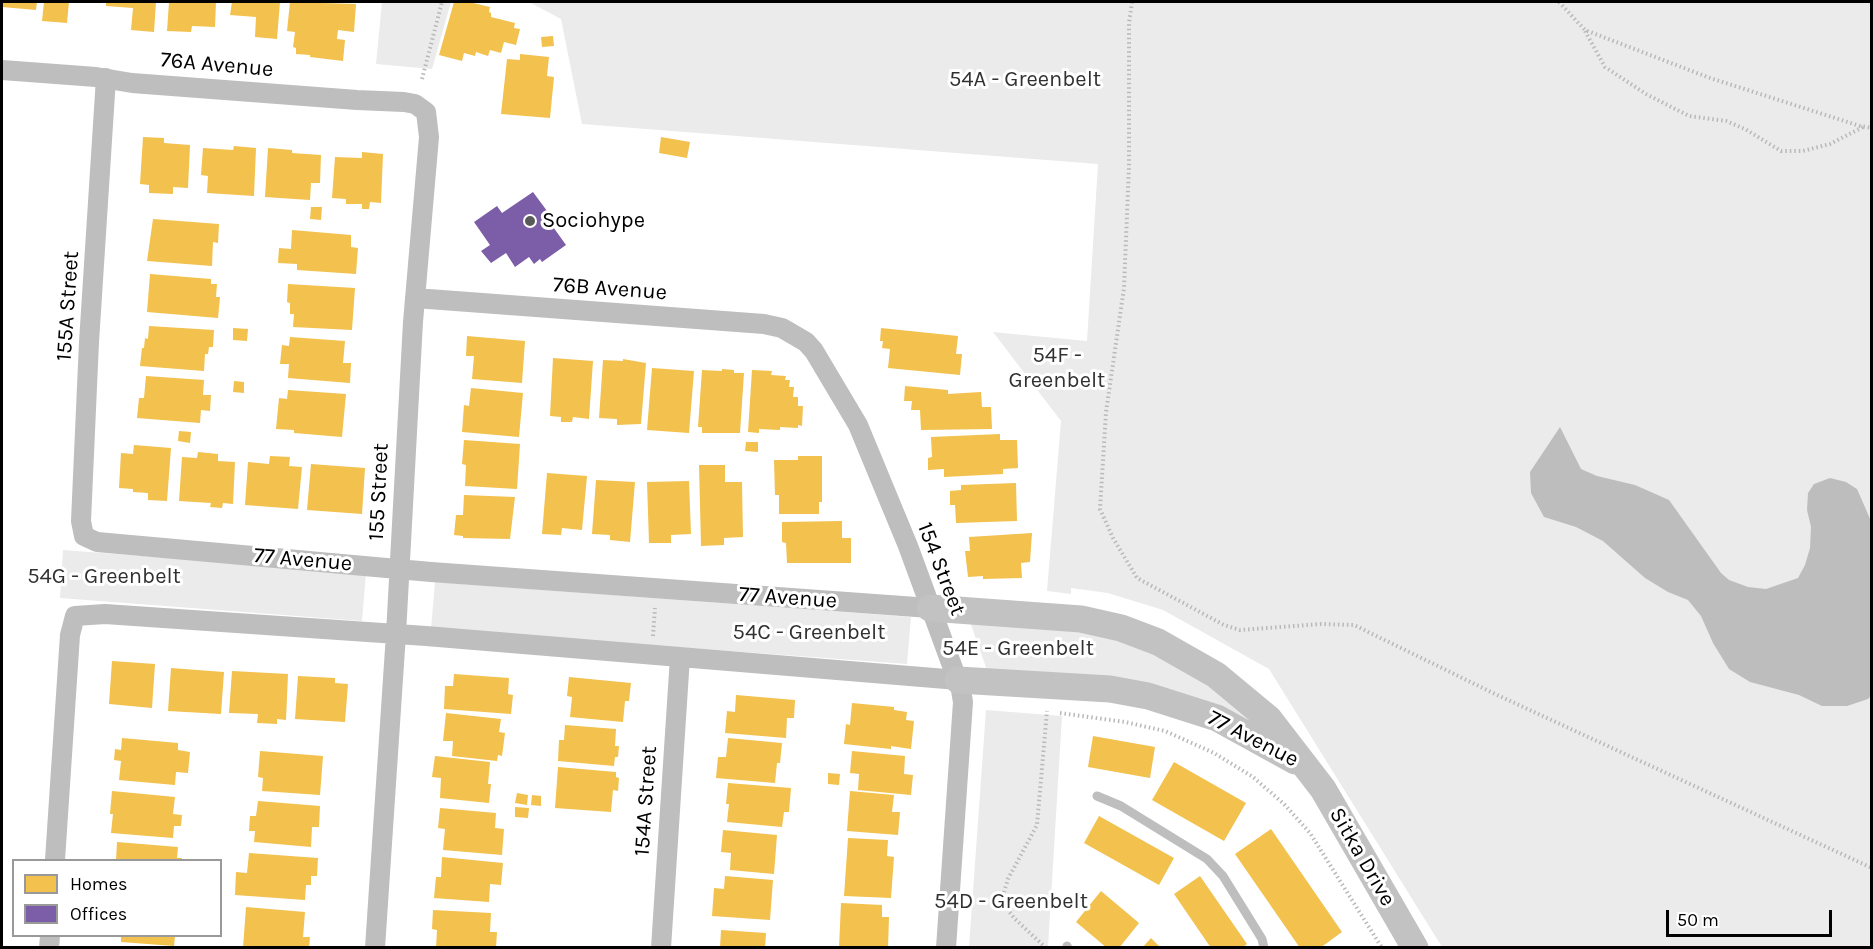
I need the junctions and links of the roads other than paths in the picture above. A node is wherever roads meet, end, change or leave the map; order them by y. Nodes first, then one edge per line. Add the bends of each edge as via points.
1 (2, 70) edge
2 (106, 78) junction
3 (426, 112) joint
4 (415, 298) junction
5 (799, 338) joint
6 (84, 536) joint
7 (399, 569) junction
8 (930, 608) junction
9 (396, 634) junction
10 (680, 657) junction
11 (958, 680) junction
12 (1306, 768) junction
13 (1097, 796) dead end
14 (55, 859) edge
15 (375, 948) edge
16 (661, 948) edge
17 (946, 948) edge
18 (1264, 948) edge
19 (1415, 948) edge

1 - 2 street, 76A Avenue
2 - 3 street, 76A Avenue via 404,102
2 - 6 street, 155A Street via 89,342 81,521
3 - 4 street, 155 Street via 429,137
4 - 5 street, 76B Avenue via 764,324
4 - 7 street, 155 Street
5 - 8 street, 154 Street via 814,351 858,425
6 - 7 street, 77 Avenue via 97,542
7 - 8 street, 77 Avenue
7 - 9 street, 155 Street
8 - 11 street, 154 Street
8 - 12 street, 77 Avenue via 1081,619 1158,642 1216,675 1240,694 1269,719
9 - 10 street, 77 Avenue
9 - 14 street, 77 Avenue via 105,614 75,616 70,635
9 - 15 street, 155 Street
10 - 11 street, 77 Avenue
10 - 16 street, 154A Street
11 - 12 street, 77 Avenue via 1110,689 1148,696 1217,718
11 - 17 street, 154 Street via 963,702
12 - 19 street, Sitka Drive via 1323,789
13 - 18 lane via 1121,806 1207,859 1223,876

